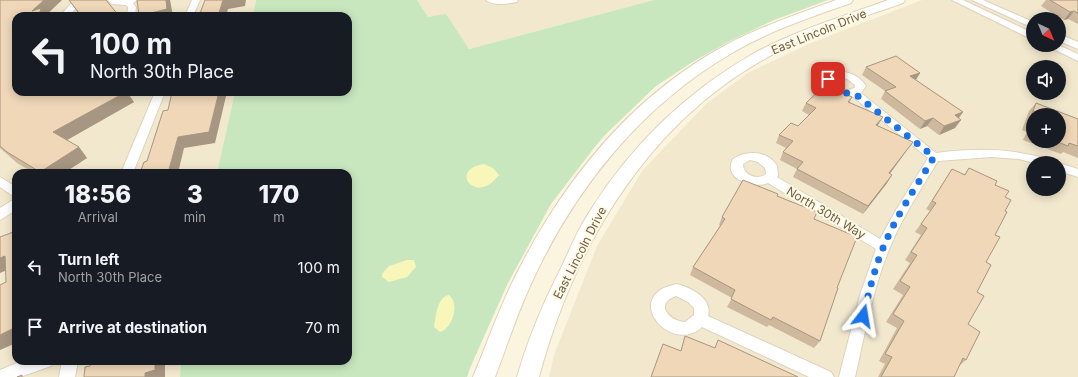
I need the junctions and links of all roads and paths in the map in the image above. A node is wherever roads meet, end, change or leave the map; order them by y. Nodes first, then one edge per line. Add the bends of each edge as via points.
1 (79, 0) edge
2 (112, 0) edge
3 (196, 0) edge
4 (491, 0) edge
5 (514, 0) edge
6 (847, 0) edge
7 (899, 0) edge
8 (956, 0) edge
9 (976, 0) edge
10 (131, 1) edge
11 (873, 3) edge
12 (68, 12) edge
13 (131, 12) edge
14 (191, 12) edge
15 (841, 12) junction
16 (1026, 22) edge
17 (1026, 34) edge
18 (1066, 40) edge
19 (1078, 46) edge
20 (1065, 52) edge
21 (1078, 59) edge
22 (854, 93) dead end
23 (158, 96) edge
24 (934, 157) junction
25 (1026, 158) edge
26 (128, 169) edge
27 (1066, 169) edge
28 (1078, 173) edge
29 (770, 179) dead end
30 (0, 180) edge
31 (12, 190) edge
32 (12, 207) edge
33 (0, 215) edge
34 (883, 247) junction
35 (700, 319) dead end
36 (32, 365) edge
37 (69, 365) edge
38 (2, 377) edge
39 (67, 377) edge
40 (484, 377) edge
41 (528, 377) edge
42 (826, 377) edge
43 (847, 377) edge

1 - 12 street
2 - 10 street via 116,3
3 - 14 street
4 - 5 street
6 - 15 main road, East Lincoln Drive
7 - 11 main road, East Lincoln Drive
8 - 17 street
9 - 16 street
10 - 13 street
11 - 15 main road, East Lincoln Drive
15 - 40 main road, East Lincoln Drive via 781,24 727,50 686,76 637,116 604,151 557,216 521,284
15 - 41 main road, East Lincoln Drive via 757,58 707,90 663,129 627,170 596,216 563,283 536,346
18 - 19 street
20 - 21 street
22 - 24 street
23 - 26 street
24 - 25 street via 974,152 1006,153
24 - 34 street
27 - 28 street
29 - 34 street, North 30th Way
30 - 31 street
32 - 33 street
34 - 43 street
35 - 42 street
36 - 38 street
37 - 39 street

